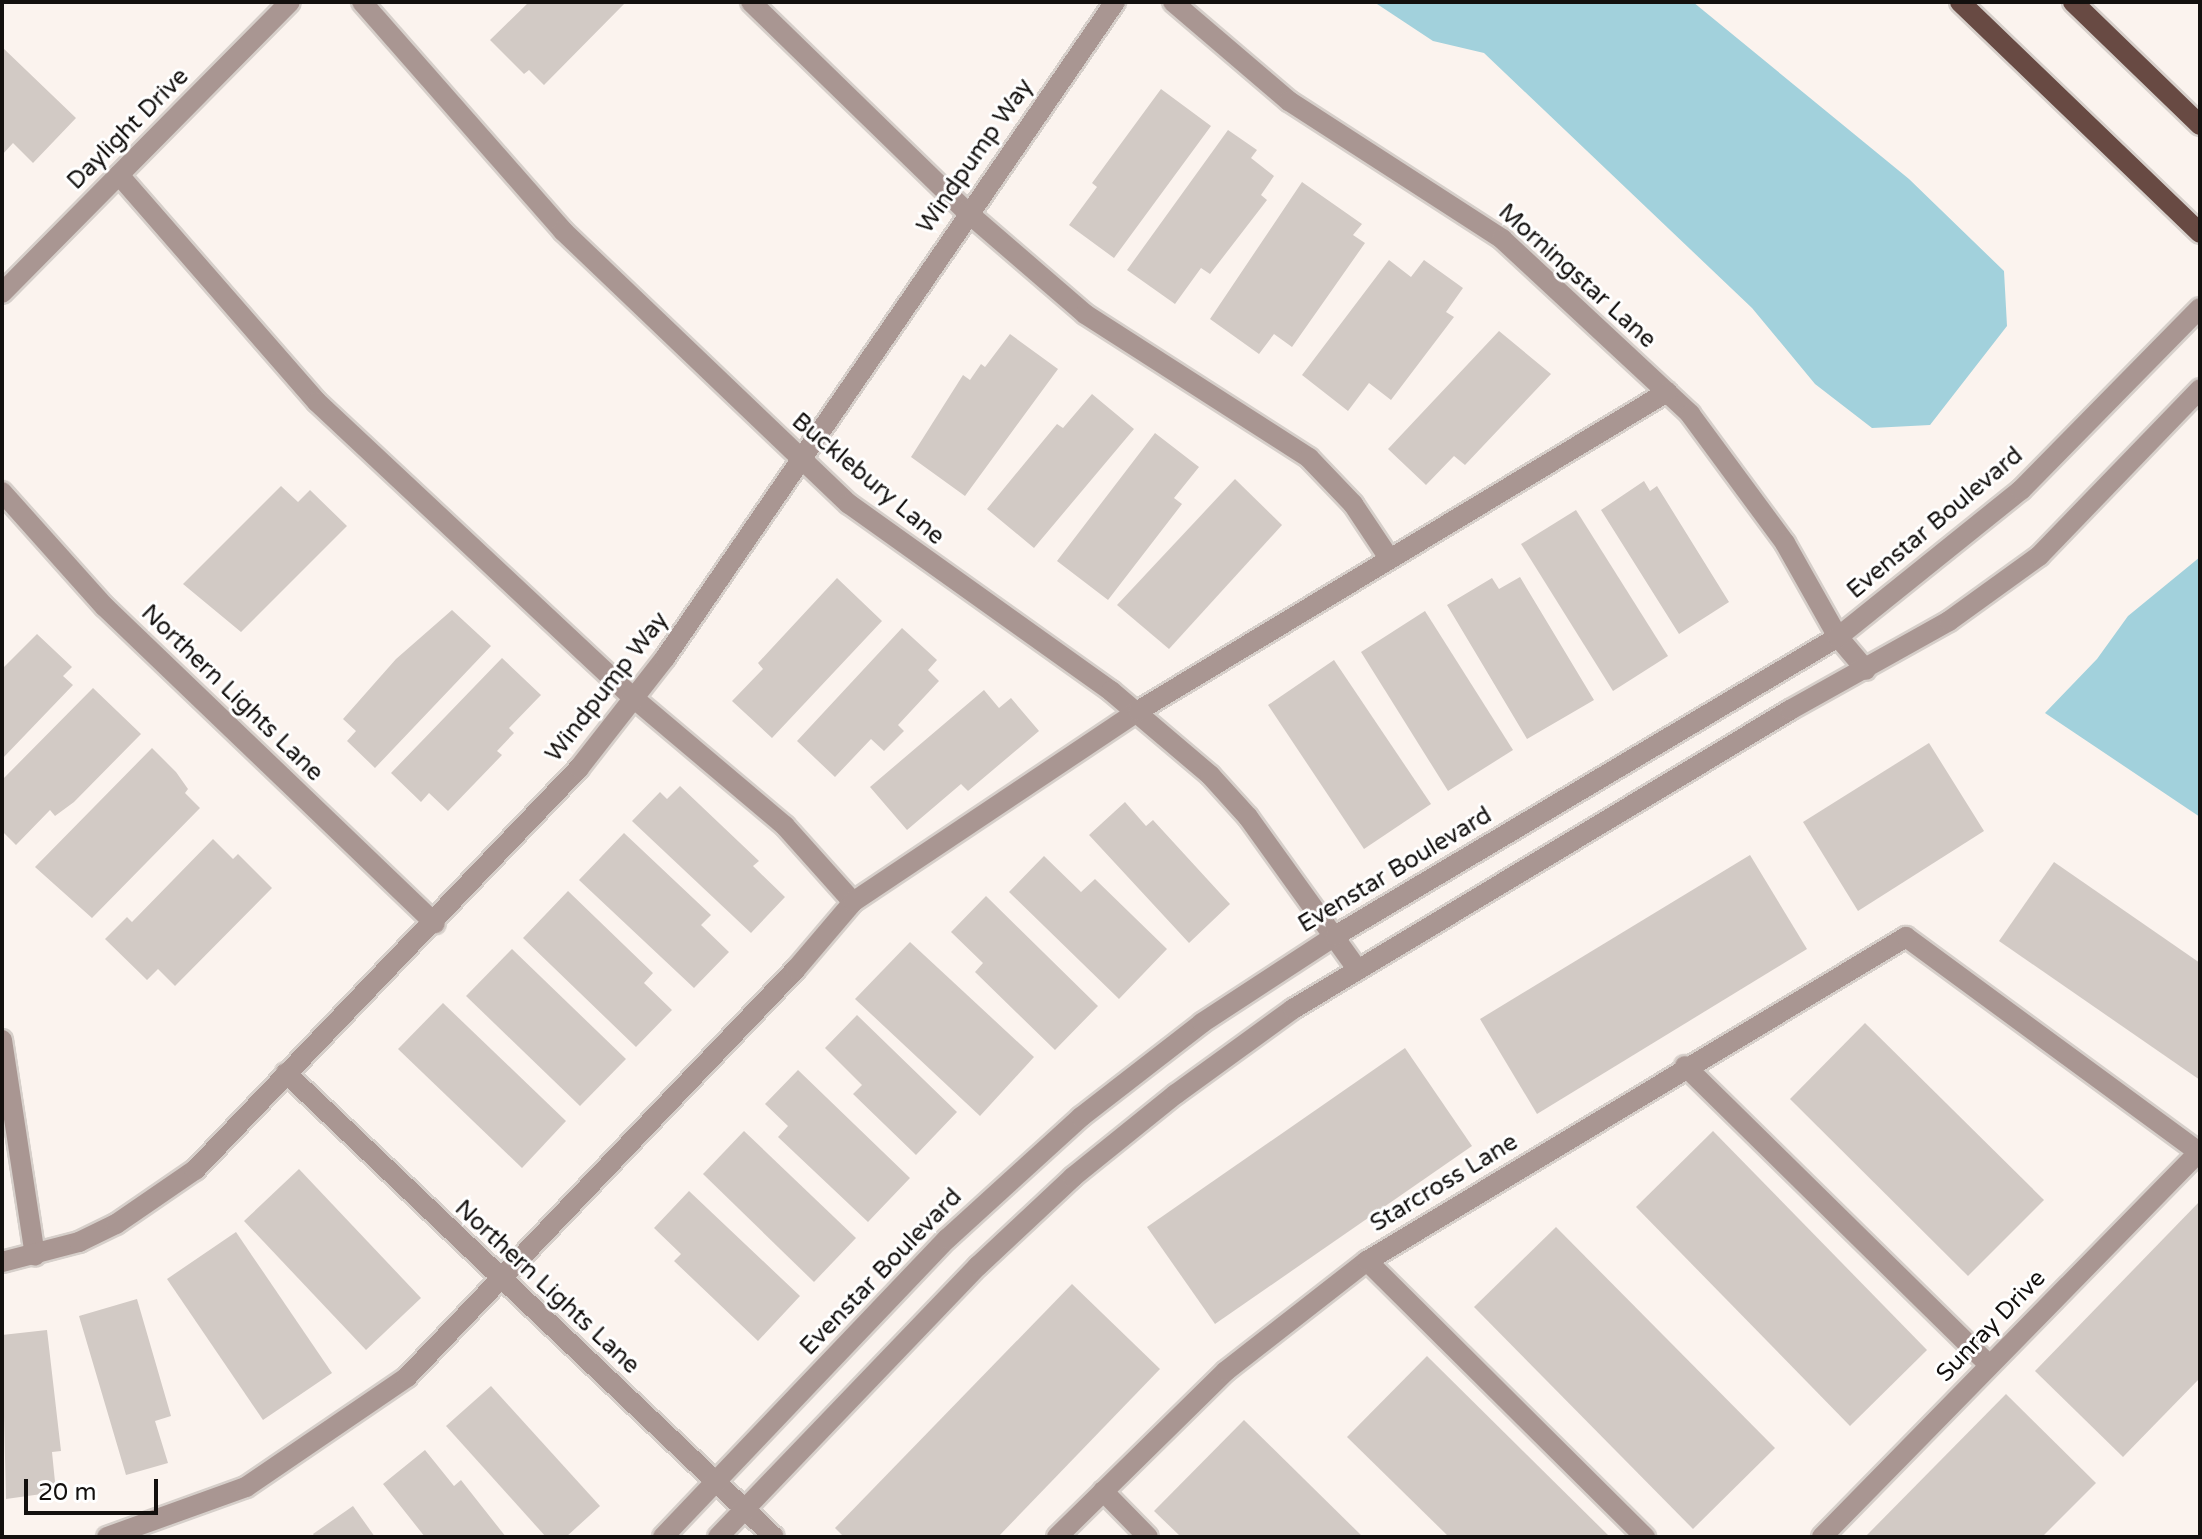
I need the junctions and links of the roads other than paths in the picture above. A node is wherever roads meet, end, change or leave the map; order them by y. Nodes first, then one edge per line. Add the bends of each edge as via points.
1 (290, 2) edge
2 (362, 2) edge
3 (751, 2) edge
4 (1115, 2) edge
5 (1173, 2) edge
6 (1960, 2) edge
7 (2073, 2) edge
8 (2200, 125) edge
9 (119, 175) junction
10 (967, 212) junction
11 (2200, 233) edge
12 (2, 293) edge
13 (2200, 308) edge
14 (2200, 389) edge
15 (1667, 392) junction
16 (802, 461) junction
17 (2, 492) edge
18 (1389, 558) junction
19 (1838, 637) junction
20 (1866, 670) junction
21 (636, 700) junction
22 (1138, 711) junction
23 (853, 902) junction
24 (435, 923) junction
25 (1335, 936) junction
26 (1358, 970) junction
27 (2, 1040) edge
28 (1685, 1066) junction
29 (286, 1073) junction
30 (2199, 1152) edge
31 (35, 1255) junction
32 (1367, 1261) junction
33 (2, 1262) edge
34 (502, 1281) junction
35 (1989, 1365) junction
36 (716, 1482) junction
37 (1103, 1491) junction
38 (746, 1510) junction
39 (107, 1537) edge
40 (663, 1537) edge
41 (718, 1537) edge
42 (774, 1537) edge
43 (1057, 1537) edge
44 (1148, 1537) edge
45 (1645, 1537) edge
46 (1822, 1537) edge

1 - 9 street, Daylight Drive
2 - 16 street, Bucklebury Lane via 563,231
3 - 10 street
4 - 10 street, Windpump Way
5 - 15 street, Morningstar Lane via 1289,101 1502,239
6 - 11 main road
7 - 8 main road
9 - 12 street, Daylight Drive
9 - 21 street via 317,402
10 - 16 street, Windpump Way
10 - 18 street via 1118,338 1309,458 1353,504
13 - 19 street, Evenstar Boulevard via 2021,490
14 - 20 street via 2039,556 1949,621
15 - 18 street
15 - 19 street, Morningstar Lane via 1708,435 1768,519
16 - 21 street, Windpump Way
16 - 22 street, Bucklebury Lane via 888,537
17 - 24 street, Northern Lights Lane via 105,607
18 - 22 street
19 - 20 street, Morningstar Lane
19 - 25 street, Evenstar Boulevard
20 - 26 street via 1790,710
21 - 23 street via 785,826
21 - 24 street, Windpump Way
22 - 23 street
22 - 25 street, Bucklebury Lane via 1248,817
23 - 34 street
24 - 29 street, Windpump Way
25 - 26 street, Bucklebury Lane
25 - 36 street, Evenstar Boulevard via 1202,1023 1043,1150 947,1239
26 - 38 street via 1222,1060 1073,1177 978,1266
27 - 31 street
28 - 30 street, Starcross Lane via 1906,937
28 - 32 street, Starcross Lane
28 - 35 street
29 - 31 street, Windpump Way via 195,1170 153,1202 79,1242
29 - 34 street, Northern Lights Lane
30 - 35 street, Sunray Drive
31 - 33 street, Windpump Way
32 - 37 street, Starcross Lane via 1245,1354
32 - 45 street
34 - 36 street, Northern Lights Lane
34 - 39 street via 407,1377 246,1487
35 - 46 street, Sunray Drive
36 - 38 street, Northern Lights Lane
36 - 40 street, Evenstar Boulevard
37 - 43 street, Starcross Lane
37 - 44 street
38 - 41 street
38 - 42 street, Northern Lights Lane

